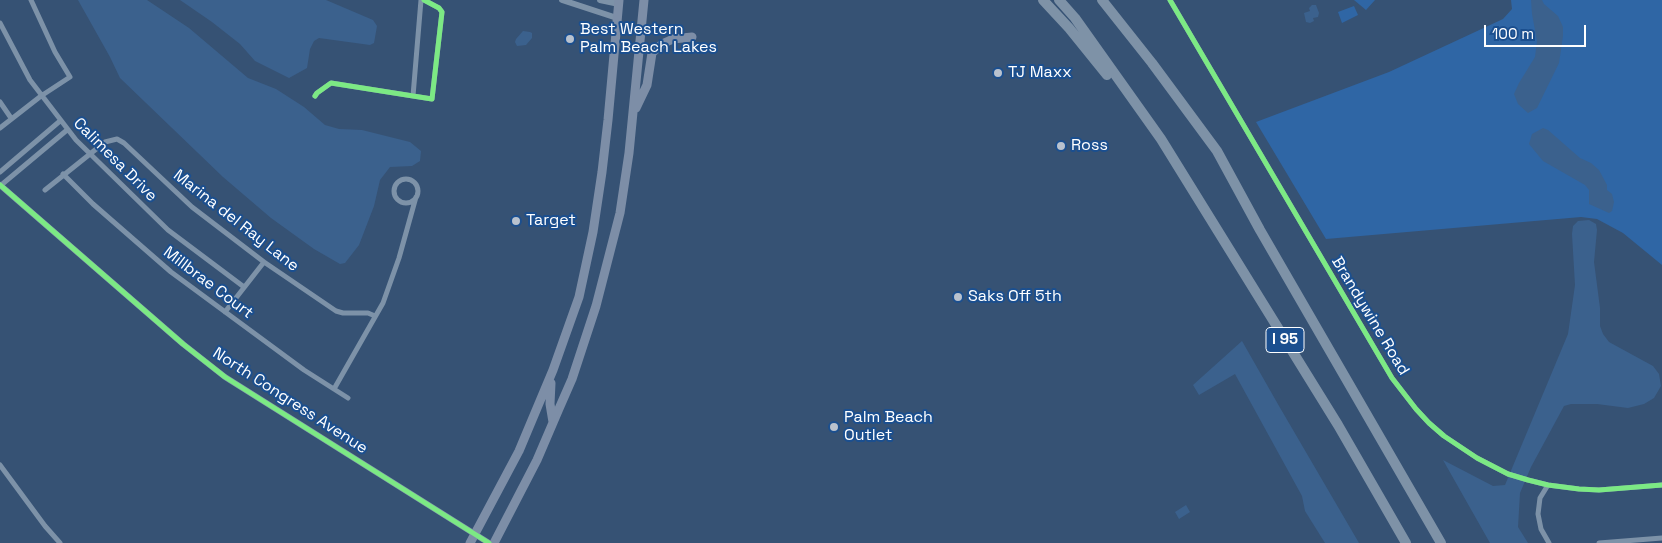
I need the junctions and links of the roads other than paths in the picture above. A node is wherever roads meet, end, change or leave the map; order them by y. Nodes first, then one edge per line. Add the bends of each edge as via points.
1 (31, 0) edge
2 (423, 0) edge
3 (562, 0) edge
4 (600, 0) edge
5 (644, 0) edge
6 (1043, 0) edge
7 (1059, 0) edge
8 (1102, 0) edge
9 (1111, 0) edge
10 (1170, 0) edge
11 (619, 2) edge
12 (617, 18) junction
13 (0, 23) edge
14 (1120, 23) junction
15 (692, 37) dead end
16 (41, 96) junction
17 (315, 96) dead end
18 (413, 96) junction
19 (0, 102) edge
20 (633, 113) junction
21 (11, 118) junction
22 (60, 121) junction
23 (1, 126) edge
24 (67, 130) junction
25 (46, 133) junction
26 (1161, 139) junction
27 (54, 142) junction
28 (24, 152) junction
29 (88, 153) junction
30 (32, 160) junction
31 (0, 172) edge
32 (63, 174) junction
33 (0, 185) edge
34 (45, 190) dead end
35 (416, 197) junction
36 (264, 262) junction
37 (244, 287) junction
38 (226, 312) junction
39 (376, 316) junction
40 (553, 370) junction
41 (334, 389) junction
42 (348, 398) dead end
43 (553, 423) junction
44 (0, 465) edge
45 (1548, 485) junction
46 (1662, 485) edge
47 (475, 534) junction
48 (1662, 538) edge
49 (60, 543) edge
50 (470, 543) edge
51 (489, 543) edge
52 (494, 543) edge
53 (1406, 543) edge
54 (1441, 543) edge
55 (1549, 543) edge
56 (1599, 543) edge

1 - 16 street via 70,77
2 - 18 street
2 - 18 street via 442,12 441,24 432,99
3 - 12 street
4 - 11 street
5 - 20 main road
6 - 26 highway
7 - 26 highway, I 95
8 - 14 highway, I 95
9 - 14 highway
10 - 45 street, Brandywine Road via 1403,394 1444,436 1477,458 1508,474
11 - 12 main road
12 - 40 main road via 593,232 579,297
13 - 16 street, Calimesa Drive
14 - 54 highway, I 95 via 1217,151
15 - 20 main road via 673,39 652,53 647,85
16 - 21 street
16 - 22 street, Calimesa Drive
17 - 18 street via 331,83
19 - 21 street
20 - 43 main road via 620,213 606,270 585,342
21 - 23 street
22 - 24 street, Calimesa Drive
22 - 25 street
24 - 27 street
24 - 29 street, Calimesa Drive
25 - 27 street
25 - 28 street
26 - 53 highway, I 95 via 1338,425
27 - 30 street
28 - 30 street
28 - 31 street
29 - 32 street, Marina del Ray Lane
29 - 36 street, Marina del Ray Lane via 112,139 124,143 192,207
29 - 37 street, Calimesa Drive via 168,230
30 - 33 street
32 - 34 street, Marina del Ray Lane
32 - 38 street, Millbrae Court via 137,244
33 - 47 street, North Congress Avenue via 225,377
35 - 35 street via 418,189 411,180 403,179 396,183 394,195 398,201 410,202
35 - 39 street via 399,258
36 - 37 street
36 - 39 street, Marina del Ray Lane via 336,311
37 - 38 street
38 - 41 street, Millbrae Court
39 - 41 street
40 - 43 main road via 550,392
40 - 47 main road via 519,451
41 - 42 street, Millbrae Court
43 - 52 main road
44 - 49 street
45 - 46 street, Brandywine Road via 1599,490
45 - 55 street via 1540,498 1538,514 1541,529
47 - 50 main road
47 - 51 street, North Congress Avenue
48 - 56 street

